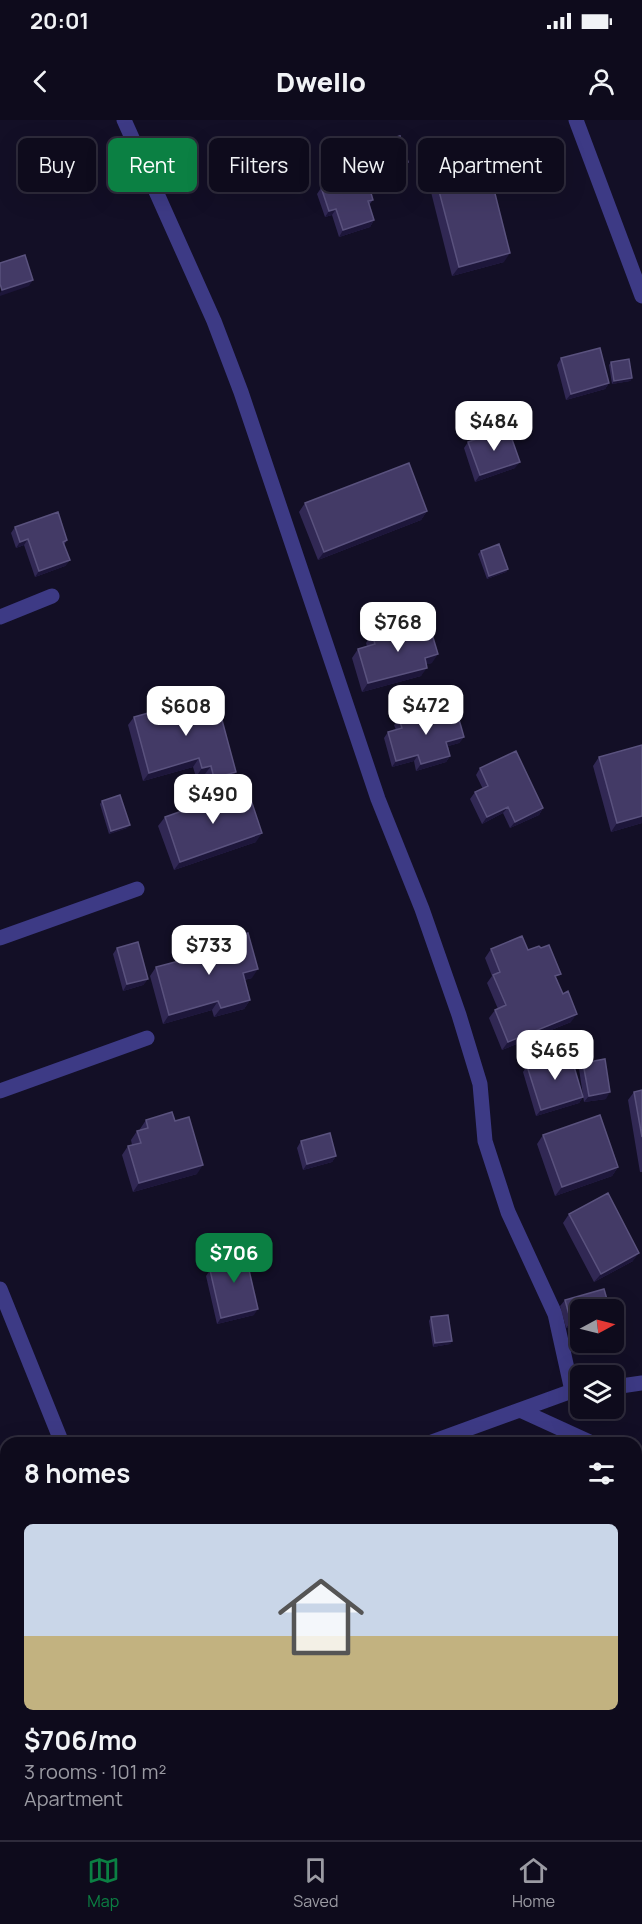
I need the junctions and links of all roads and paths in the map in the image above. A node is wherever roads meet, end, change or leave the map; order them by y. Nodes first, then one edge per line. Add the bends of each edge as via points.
1 (124, 120) edge
2 (576, 120) edge
3 (642, 296) edge
4 (52, 596) dead end
5 (0, 617) edge
6 (137, 889) dead end
7 (0, 938) edge
8 (147, 1038) dead end
9 (0, 1090) edge
10 (0, 1288) edge
11 (570, 1369) edge
12 (642, 1383) edge
13 (624, 1386) edge
14 (570, 1393) edge
15 (522, 1411) junction
16 (60, 1437) edge
17 (443, 1437) edge
18 (579, 1437) edge

1 - 11 street via 214,321 241,392 378,799 459,1015 480,1084 485,1141 508,1212 555,1314
2 - 3 street
4 - 5 street
6 - 7 street
8 - 9 street
10 - 16 street
12 - 13 street
14 - 15 street
15 - 17 street
15 - 18 street

